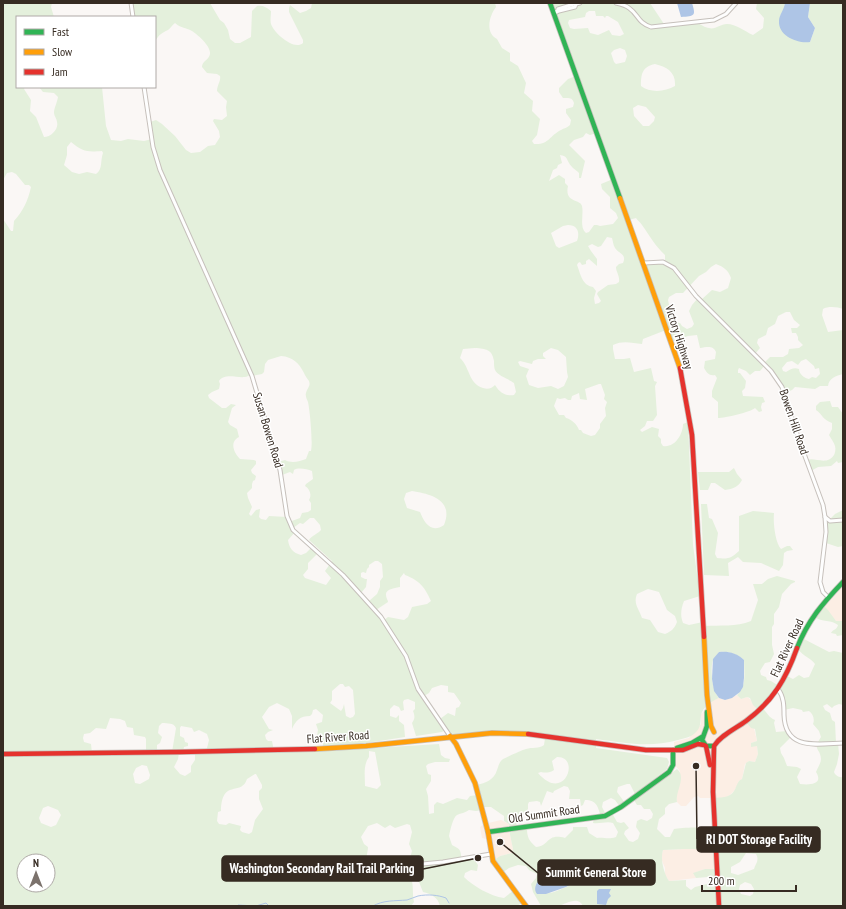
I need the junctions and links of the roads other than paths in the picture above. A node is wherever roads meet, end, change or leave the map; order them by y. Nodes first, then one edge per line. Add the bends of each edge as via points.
1 (131, 3) edge
2 (550, 3) edge
3 (580, 3) edge
4 (616, 3) edge
5 (736, 3) edge
6 (555, 12) junction
7 (133, 16) edge
8 (144, 88) edge
9 (644, 263) junction
10 (825, 517) junction
11 (843, 520) edge
12 (843, 582) edge
13 (828, 597) junction
14 (778, 689) junction
15 (707, 695) junction
16 (747, 720) junction
17 (715, 733) junction
18 (703, 735) junction
19 (450, 736) junction
20 (718, 740) junction
21 (843, 743) edge
22 (705, 745) junction
23 (714, 746) junction
24 (673, 750) junction
25 (3, 754) edge
26 (712, 782) junction
27 (488, 832) junction
28 (491, 854) junction
29 (412, 865) dead end
30 (526, 906) edge
31 (719, 906) edge

1 - 7 street
2 - 6 main road, Victory Highway
3 - 6 street via 575,7
4 - 5 street via 629,8 644,25 651,28 714,20 726,14
6 - 9 main road, Victory Highway
8 - 19 street, Susan Bowen Road via 157,163 252,376 280,470 290,526 343,575 381,617 406,656 418,689
9 - 10 street, Bowen Hill Road via 659,262 674,268 694,293 779,381 822,500
9 - 15 main road, Victory Highway via 679,363 690,419
10 - 11 street via 830,521
10 - 13 street, Bowen Hill Road via 825,550 820,582 823,592
12 - 13 main road, Flat River Road
13 - 14 main road, Flat River Road via 810,619 789,670
14 - 16 main road, Flat River Road via 767,703
14 - 21 street via 783,701 786,729 792,738 809,744
15 - 17 main road, Victory Highway via 711,726
15 - 18 main road, Victory Highway via 707,726
16 - 17 main road, Flat River Road via 721,733
16 - 20 main road, Flat River Road
17 - 18 main road via 709,731
17 - 20 main road
18 - 22 main road
18 - 24 main road, Flat River Road via 692,744
19 - 24 main road, Flat River Road via 519,733 638,750
19 - 25 main road, Flat River Road via 306,750
19 - 27 main road via 475,783
20 - 23 main road
22 - 23 main road
22 - 24 main road, Flat River Road via 698,744 683,750
22 - 26 main road
23 - 26 main road
24 - 27 main road, Old Summit Road via 674,765 669,772 607,815
26 - 31 main road
27 - 28 main road
28 - 29 street
28 - 30 main road

